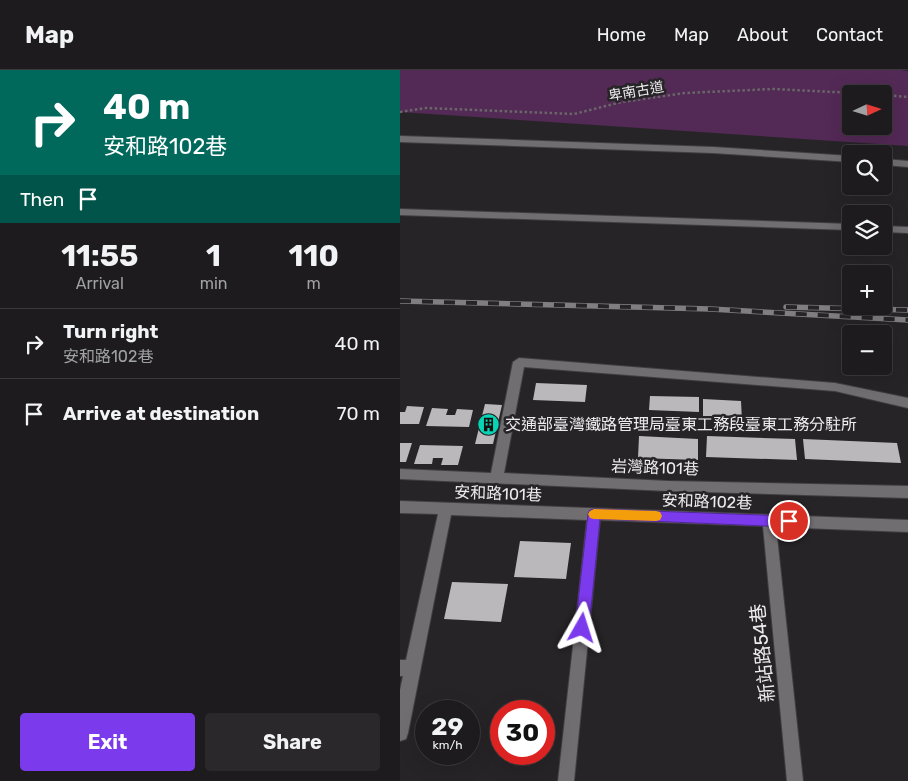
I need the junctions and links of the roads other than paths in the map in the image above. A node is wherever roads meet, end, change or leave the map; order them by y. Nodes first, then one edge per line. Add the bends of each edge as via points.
1 (400, 139) edge
2 (842, 159) edge
3 (892, 163) edge
4 (908, 164) edge
5 (400, 212) edge
6 (842, 227) edge
7 (892, 229) edge
8 (908, 230) edge
9 (908, 403) edge
10 (400, 474) edge
11 (497, 478) junction
12 (908, 492) edge
13 (400, 507) edge
14 (446, 508) junction
15 (594, 514) junction
16 (769, 521) junction
17 (908, 526) edge
18 (406, 668) edge
19 (400, 733) edge
20 (566, 781) edge
21 (795, 781) edge

1 - 2 street via 713,150
3 - 4 street
5 - 6 street
7 - 8 street
9 - 11 street via 835,387 519,362
10 - 11 street, 岩灣路101巷
11 - 12 street, 岩灣路101巷
13 - 14 street, 安和路101巷
14 - 15 street, 安和路101巷
14 - 18 street
15 - 16 street, 安和路102巷
15 - 20 street
16 - 17 street, 安和路102巷
16 - 21 street, 新站路54巷
18 - 19 street

